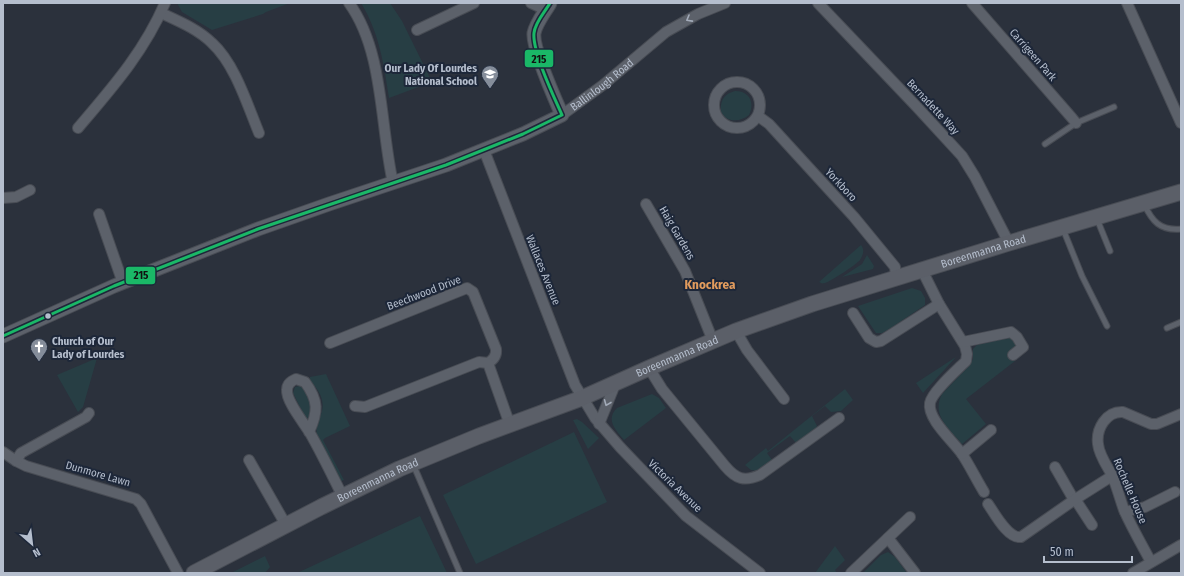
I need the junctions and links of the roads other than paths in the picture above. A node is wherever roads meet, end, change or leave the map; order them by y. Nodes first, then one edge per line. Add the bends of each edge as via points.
1 (166, 3) edge
2 (348, 3) edge
3 (474, 3) edge
4 (531, 3) edge
5 (725, 3) edge
6 (818, 3) edge
7 (972, 3) edge
8 (1127, 3) edge
9 (713, 5) edge
10 (548, 7) edge
11 (161, 13) junction
12 (417, 30) dead end
13 (1114, 107) dead end
14 (562, 115) junction
15 (758, 116) junction
16 (1076, 123) junction
17 (1181, 123) edge
18 (78, 128) dead end
19 (259, 133) dead end
20 (1045, 144) dead end
21 (484, 150) junction
22 (393, 183) junction
23 (30, 190) dead end
24 (1181, 192) edge
25 (3, 198) edge
26 (1144, 202) junction
27 (646, 204) dead end
28 (99, 214) dead end
29 (1096, 217) junction
30 (1062, 226) junction
31 (1181, 229) edge
32 (1009, 243) junction
33 (1110, 251) dead end
34 (922, 270) junction
35 (896, 278) junction
36 (123, 283) junction
37 (939, 304) junction
38 (853, 313) dead end
39 (1181, 322) edge
40 (1107, 326) dead end
41 (1167, 328) dead end
42 (736, 331) junction
43 (3, 336) edge
44 (713, 341) junction
45 (963, 342) junction
46 (330, 343) dead end
47 (1013, 355) dead end
48 (488, 363) junction
49 (649, 368) junction
50 (616, 382) junction
51 (582, 398) junction
52 (784, 399) dead end
53 (356, 406) dead end
54 (88, 413) dead end
55 (1181, 414) edge
56 (839, 418) dead end
57 (599, 424) junction
58 (510, 425) junction
59 (991, 430) dead end
60 (309, 432) junction
61 (3, 452) edge
62 (962, 454) junction
63 (249, 460) dead end
64 (16, 461) junction
65 (413, 463) junction
66 (1055, 467) dead end
67 (1112, 476) junction
68 (984, 492) dead end
69 (1175, 492) dead end
70 (343, 497) junction
71 (1075, 499) junction
72 (988, 504) dead end
73 (1125, 512) junction
74 (910, 517) dead end
75 (1092, 525) dead end
76 (286, 526) junction
77 (888, 538) junction
78 (1181, 545) edge
79 (1151, 562) junction
80 (178, 573) edge
81 (195, 573) edge
82 (460, 573) edge
83 (760, 573) edge
84 (852, 573) edge
85 (915, 573) edge
86 (1133, 573) edge

1 - 11 street
2 - 22 street via 359,20 371,51
3 - 12 street
4 - 10 street
5 - 9 street, Ballinlough Road
6 - 32 street, Bernadette Way via 962,156
7 - 16 street, Carrigeen Park
8 - 17 street
9 -> 14 street, Ballinlough Road via 666,32
10 - 14 street via 536,29 534,40
11 - 18 street via 135,59
11 - 19 street via 186,25 217,48 234,76
13 - 16 lane
14 - 21 street, Ballinlough Road
15 - 15 street via 753,122 740,128 725,125 715,111 718,92 731,83 746,84 759,98
15 - 35 street, Yorkboro via 769,124 854,217 895,267
16 - 20 lane
21 - 22 street, Ballinlough Road
21 - 51 street, Wallaces Avenue via 574,385
22 - 36 street, Ballinlough Road via 263,228
23 - 25 street via 16,197
24 - 26 main road, Boreenmanna Road
26 - 29 main road, Boreenmanna Road
26 - 31 lane via 1154,222 1167,228
27 - 44 street, Haig Gardens via 685,271
28 - 36 street
29 - 30 main road, Boreenmanna Road
29 - 33 lane
30 - 32 main road, Boreenmanna Road
30 - 40 lane via 1082,276
32 - 34 main road, Boreenmanna Road
34 - 35 main road, Boreenmanna Road
34 - 37 street
35 - 42 main road, Boreenmanna Road
36 - 43 street, Ballinlough Road
37 - 38 street via 876,342 869,338
37 - 45 street
39 - 41 lane
42 - 44 main road, Boreenmanna Road
42 - 52 street
44 - 49 main road, Boreenmanna Road
45 - 47 street via 1011,332 1023,347
45 - 62 street via 967,351 966,361 934,394 930,403 937,422
46 - 48 street, Beechwood Drive via 467,288 473,292 496,349 495,358
48 - 53 street via 479,362 365,407
48 - 58 street
49 - 50 main road, Boreenmanna Road
49 - 56 street via 662,389 735,476 748,479 760,475
50 - 51 main road, Boreenmanna Road
50 -> 57 street
51 - 57 street, Victoria Avenue
51 - 58 main road, Boreenmanna Road
54 - 64 street via 86,417 21,453
55 - 67 street, Rochelle House via 1157,424 1123,412 1107,417 1098,438 1099,450
57 - 83 street, Victoria Avenue via 686,516
58 - 65 main road, Boreenmanna Road
59 - 62 street
60 - 60 street via 294,410 286,389 290,382 296,379 306,382 317,402 315,420
60 - 70 street
61 - 64 street, Dunmore Lawn
62 - 68 street
63 - 76 street
64 - 80 street, Dunmore Lawn via 136,499
65 - 70 main road, Boreenmanna Road
65 - 82 lane
66 - 71 street
67 - 71 street
67 - 73 street, Rochelle House
69 - 73 street via 1145,507
70 - 76 main road, Boreenmanna Road
71 - 72 street via 1017,538 1010,534
71 - 75 street
73 - 79 street, Rochelle House
74 - 77 street
76 - 81 main road, Boreenmanna Road
77 - 84 street
77 - 85 street
78 - 79 street
79 - 86 street

